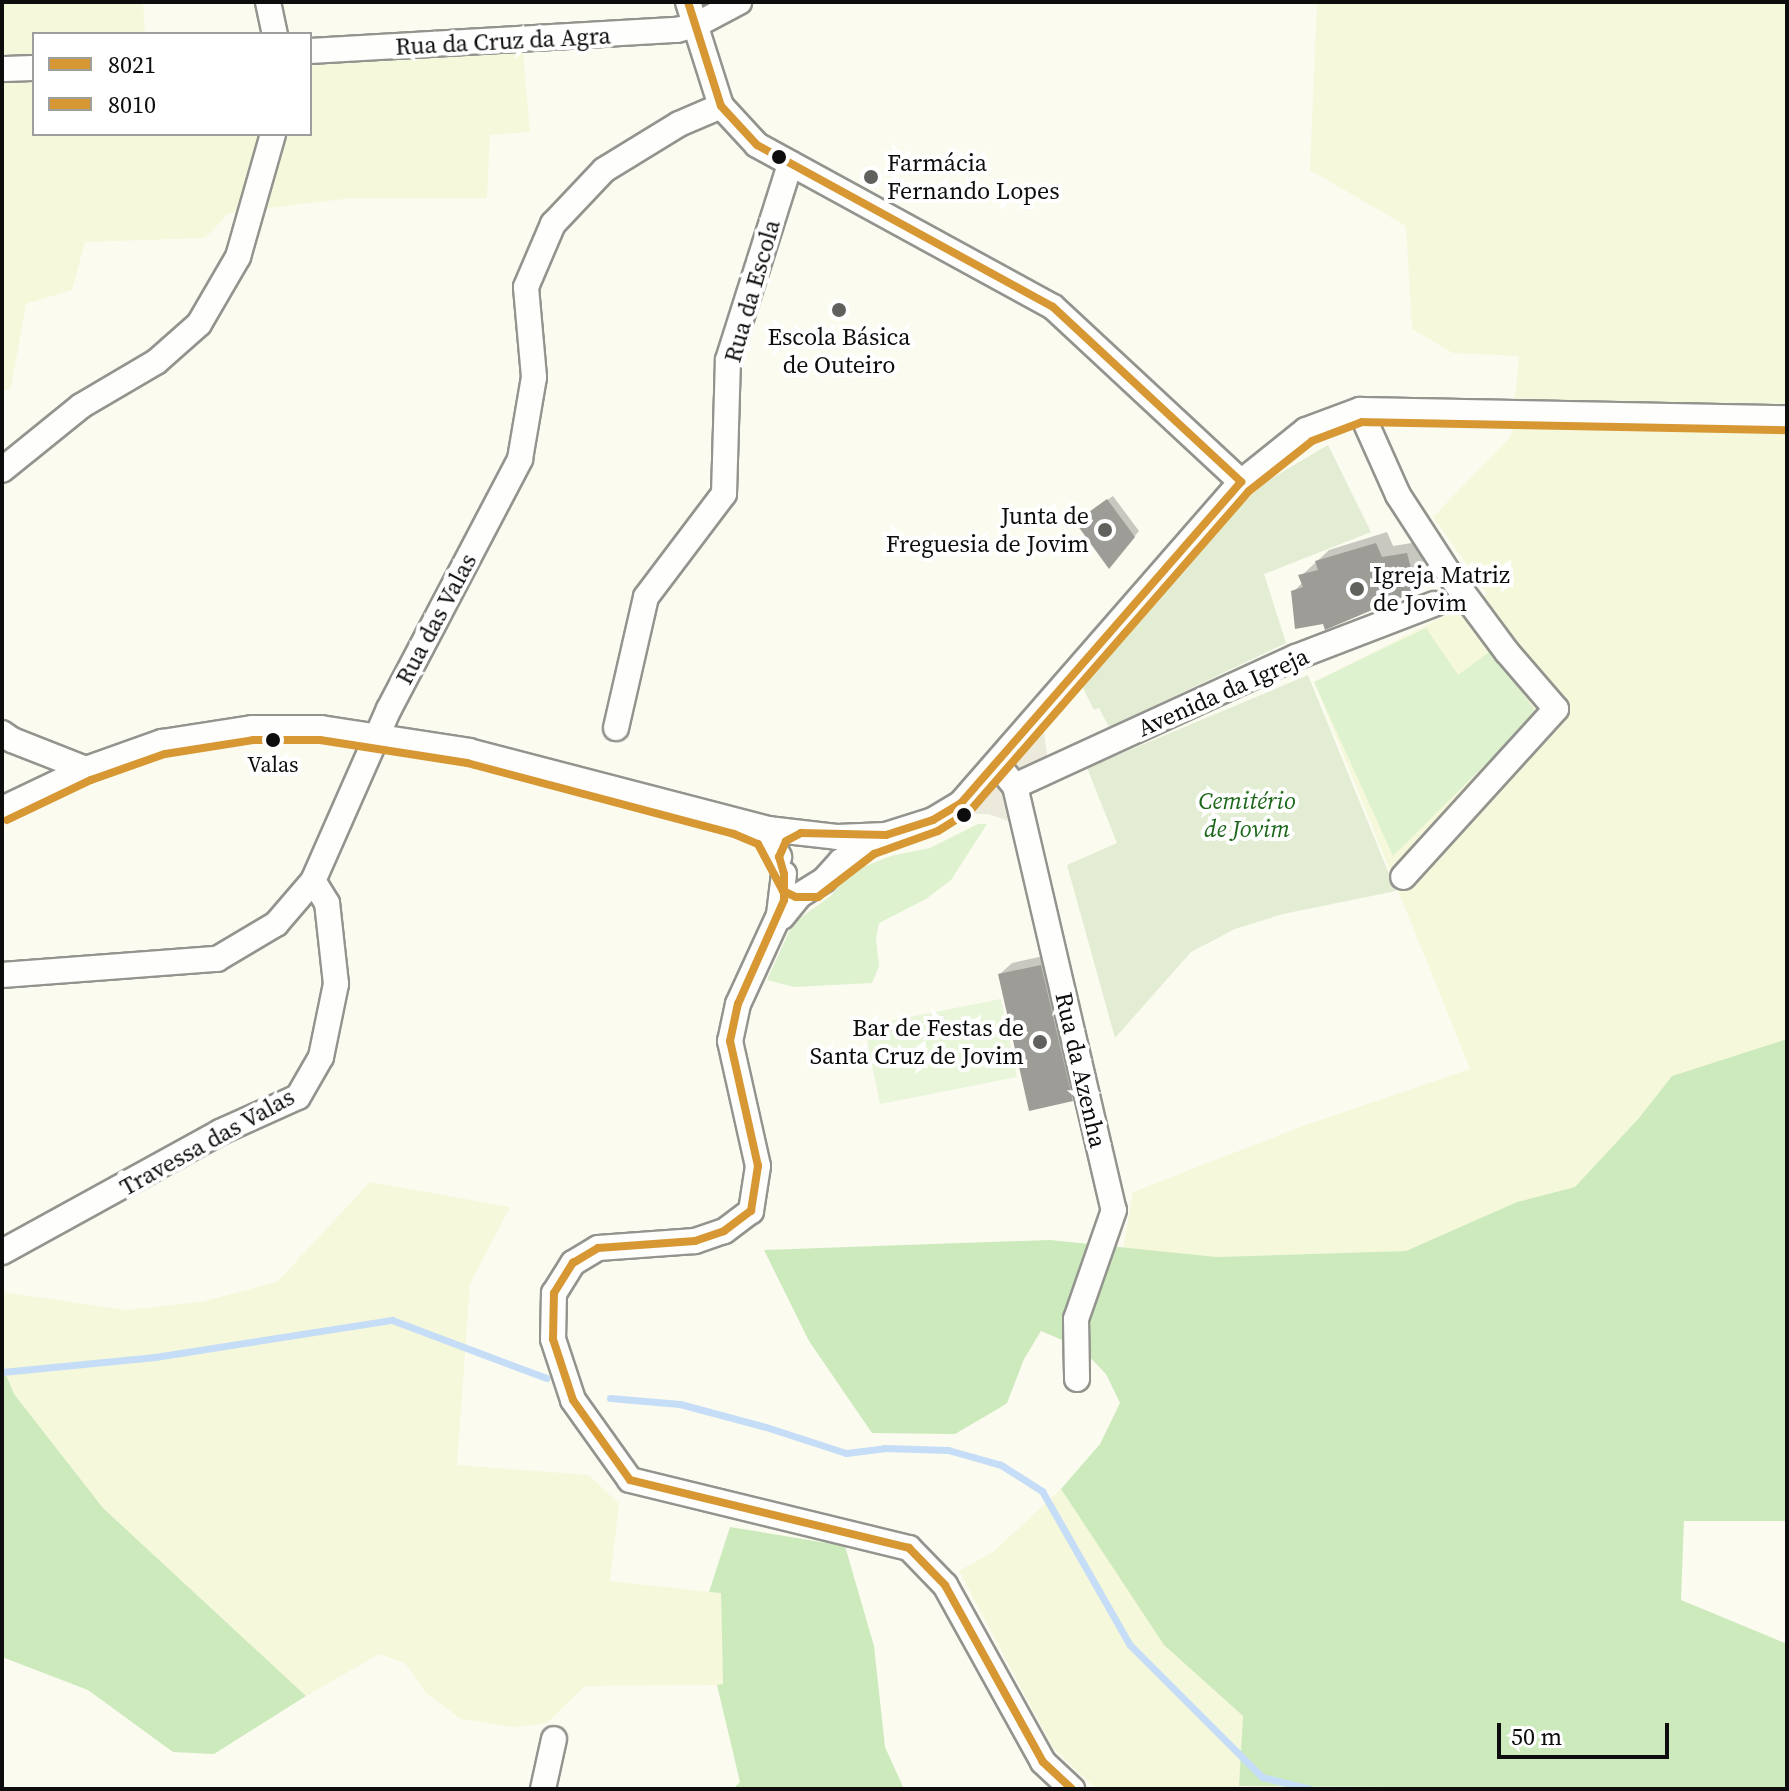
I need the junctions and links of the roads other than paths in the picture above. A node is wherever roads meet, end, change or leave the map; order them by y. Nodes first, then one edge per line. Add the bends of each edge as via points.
1 (268, 2) edge
2 (739, 2) edge
3 (692, 13) edge
4 (275, 32) edge
5 (312, 51) edge
6 (32, 68) edge
7 (2, 69) edge
8 (721, 106) junction
9 (272, 136) edge
10 (790, 164) junction
11 (1360, 410) junction
12 (1787, 418) edge
13 (2, 470) edge
14 (1241, 482) junction
15 (1434, 604) dead end
16 (616, 728) dead end
17 (2, 733) edge
18 (377, 735) junction
19 (997, 764) junction
20 (86, 769) junction
21 (1015, 786) junction
22 (2, 809) edge
23 (738, 823) junction
24 (810, 834) junction
25 (886, 835) junction
26 (782, 866) junction
27 (1403, 877) dead end
28 (823, 879) junction
29 (313, 881) junction
30 (772, 933) junction
31 (2, 975) edge
32 (2, 1252) edge
33 (1077, 1379) dead end
34 (554, 1739) dead end
35 (543, 1789) edge
36 (1072, 1789) edge

1 - 4 street
2 - 3 street, Rua da Cruz da Agra
3 - 5 street, Rua da Cruz da Agra via 665,31
3 - 8 street
6 - 7 street
8 - 10 street via 757,145
8 - 18 street, Rua das Valas via 679,124 604,170 553,224 526,287 534,377 520,459
9 - 13 street via 238,257 199,324 156,362 81,406
10 - 14 street via 1053,307
10 - 16 street, Rua da Escola via 728,360 724,494 646,597
11 - 12 street
11 - 14 street via 1306,430
11 - 27 street via 1398,495 1444,566 1556,709
14 - 19 street
15 - 21 street, Avenida da Igreja via 1296,657
17 - 20 street
18 - 20 street via 252,728 162,742
18 - 23 street via 469,751
18 - 29 street, Rua das Valas
19 - 21 street, Rua da Azenha
19 - 25 street via 947,813
20 - 22 street
21 - 33 street, Rua da Azenha via 1114,1210 1076,1319
23 - 24 street
23 - 26 street via 767,834
24 - 25 street
24 - 26 street via 786,841
24 - 28 street via 833,856
25 - 28 street via 853,853
26 - 28 street via 798,885
26 - 30 street via 784,900
28 - 30 street via 791,905
29 - 31 street, Rua das Valas via 276,924 217,959
29 - 32 street, Travessa das Valas via 327,903 336,984 321,1057 298,1097 220,1132
30 - 36 street via 738,1004 730,1041 758,1166 751,1211 724,1231 695,1241 598,1248 573,1263 554,1293 553,1339 573,1400 630,1480 909,1548 945,1585 1043,1762
34 - 35 street

